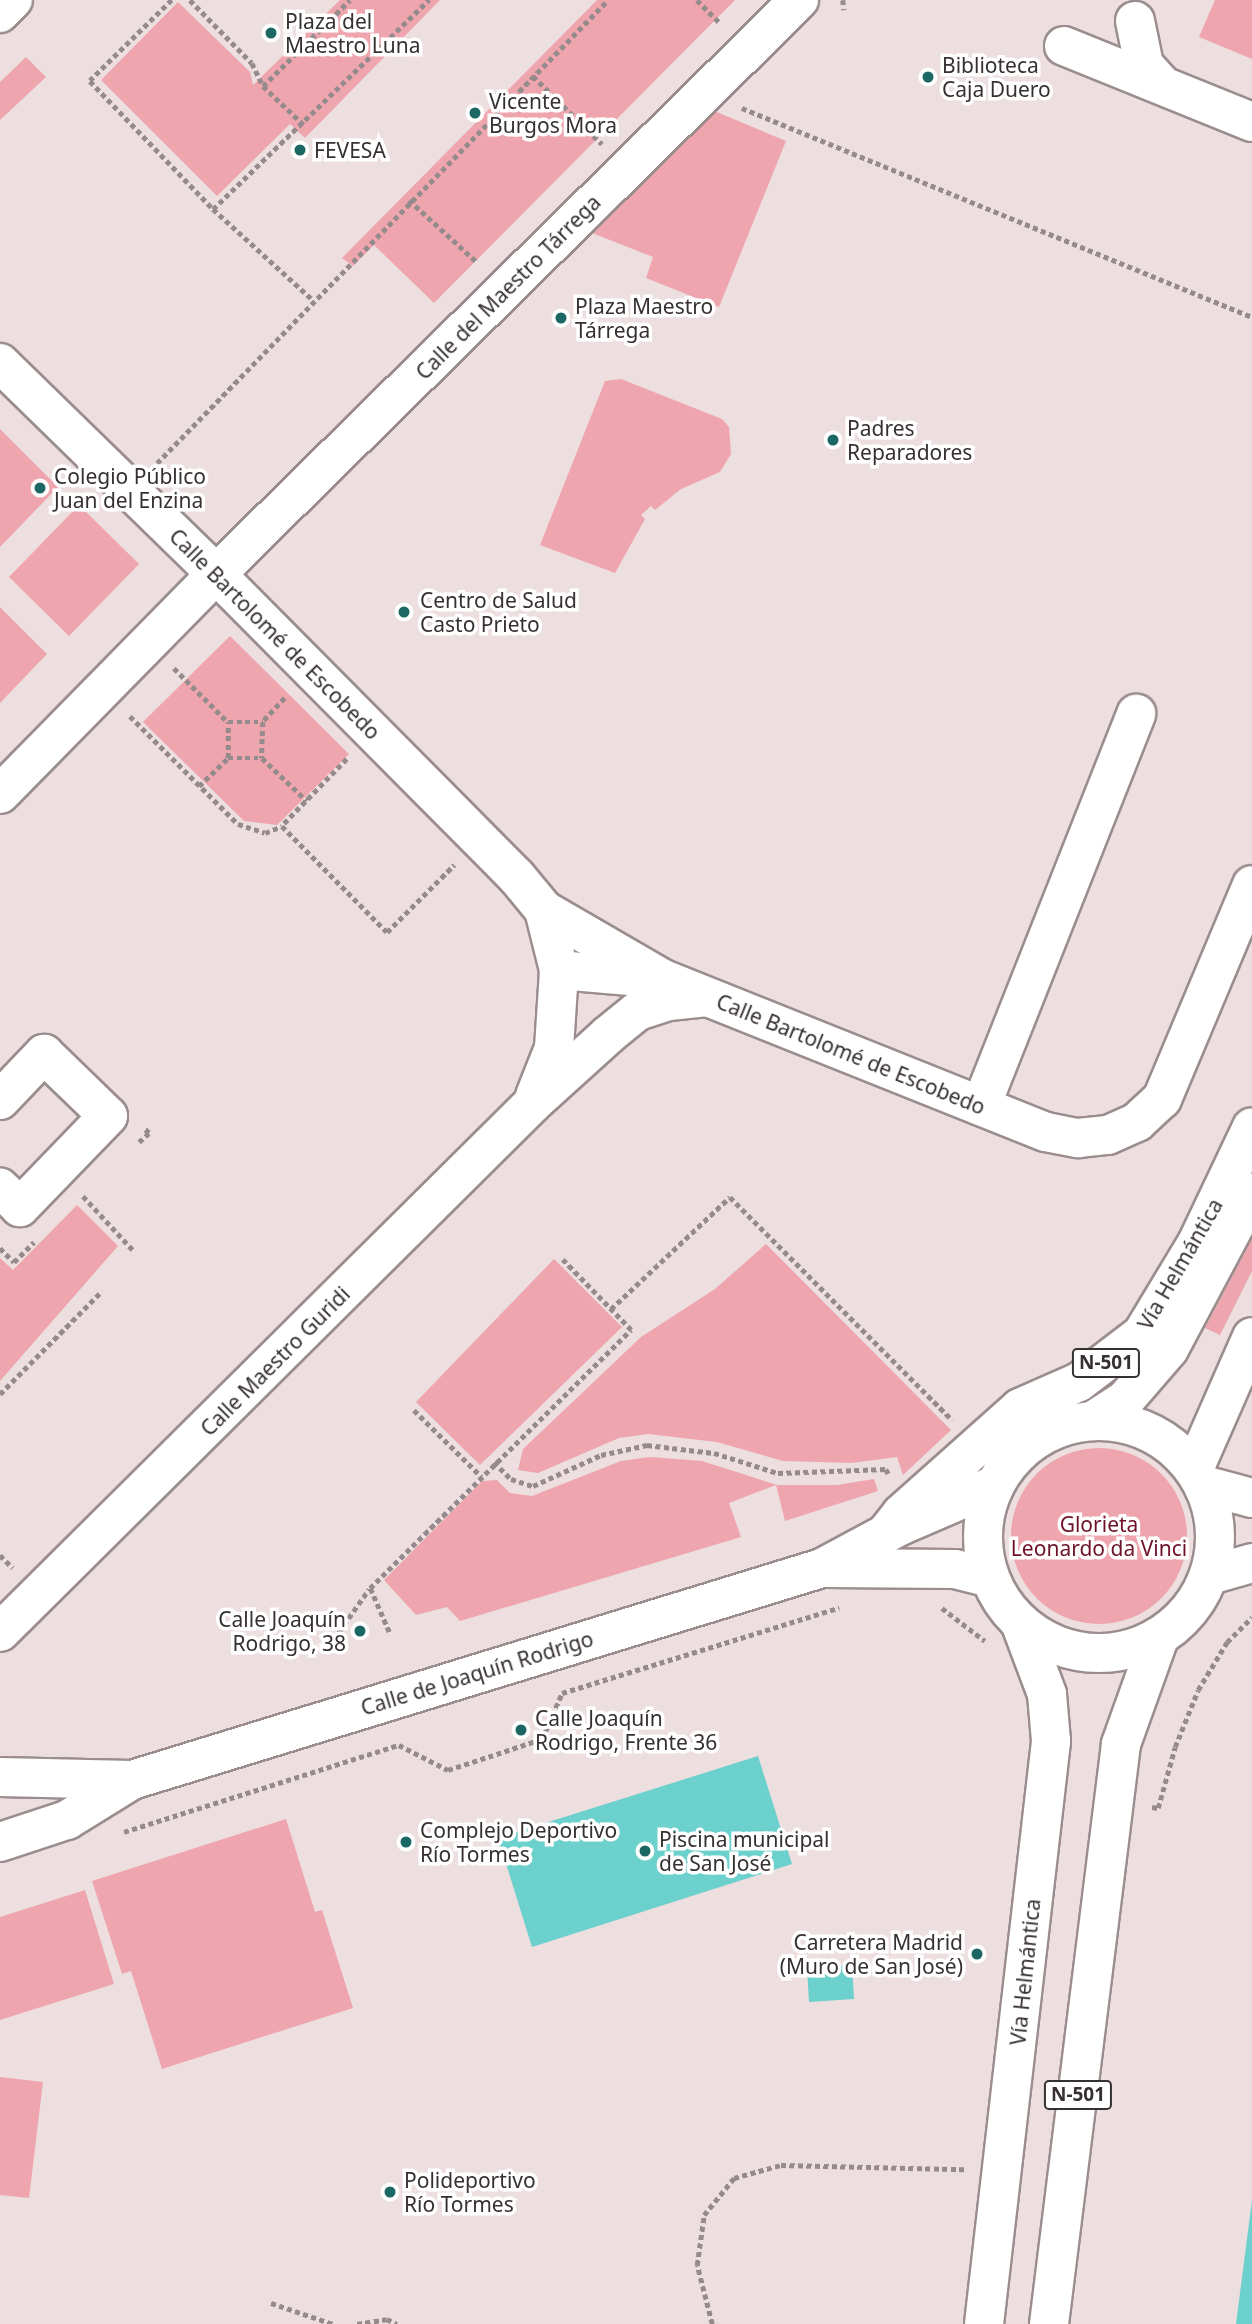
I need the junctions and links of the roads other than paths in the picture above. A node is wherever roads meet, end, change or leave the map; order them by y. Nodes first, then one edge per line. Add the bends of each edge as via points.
1 (13, 0) edge
2 (799, 0) edge
3 (0, 13) edge
4 (1135, 21) dead end
5 (1064, 46) dead end
6 (1161, 84) junction
7 (1252, 122) edge
8 (0, 363) edge
9 (216, 574) junction
10 (1136, 714) dead end
11 (0, 794) edge
12 (1252, 885) edge
13 (544, 910) junction
14 (559, 970) junction
15 (663, 979) junction
16 (709, 997) junction
17 (0, 1100) edge
18 (532, 1104) junction
19 (981, 1106) junction
20 (1252, 1127) edge
21 (0, 1188) edge
22 (1252, 1193) edge
23 (1252, 1337) edge
24 (1094, 1420) junction
25 (1199, 1477) junction
26 (995, 1485) junction
27 (1252, 1498) edge
28 (887, 1532) junction
29 (1252, 1563) edge
30 (822, 1568) junction
31 (1210, 1576) junction
32 (990, 1578) junction
33 (9, 1625) edge
34 (1021, 1625) junction
35 (1158, 1638) junction
36 (0, 1653) edge
37 (0, 1777) edge
38 (132, 1780) junction
39 (0, 1842) edge
40 (984, 2324) edge
41 (1049, 2324) edge

1 - 3 main road
2 - 9 main road, Calle del Maestro Tárrega
4 - 6 main road via 1144,65
5 - 6 main road
6 - 7 main road
8 - 9 main road, Calle Bartolomé de Escobedo
9 - 11 main road, Calle del Maestro Tárrega
9 - 13 main road, Calle Bartolomé de Escobedo via 516,876
10 - 19 main road
12 - 19 main road, Calle Bartolomé de Escobedo via 1162,1099 1137,1122 1108,1135 1077,1138 1046,1132
13 - 14 main road, Calle Bartolomé de Escobedo
13 - 15 main road, Calle Bartolomé de Escobedo
14 - 15 main road
14 - 18 main road, Calle Maestro Guridi via 554,1048
15 - 16 main road, Calle Bartolomé de Escobedo
16 - 18 main road, Calle Maestro Guridi via 669,1001 638,1011
16 - 19 main road, Calle Bartolomé de Escobedo
17 - 21 main road via 44,1054 107,1116 20,1207
18 - 33 main road, Calle Maestro Guridi
20 - 28 main road, Vía Helmántica / N-501 via 1197,1242 1142,1334 1079,1382 1020,1408 901,1514
22 - 24 main road, Vía Helmántica / N-501 via 1168,1349 1125,1400
23 - 25 main road
24 - 25 main road, N-501 via 1123,1422 1150,1432 1174,1447
24 - 26 main road, N-501 via 1063,1426 1035,1439 1012,1459
25 - 27 main road
25 - 31 main road, N-501 via 1216,1529
26 - 28 main road, Calle de Joaquín Rodrigo
26 - 32 main road, N-501 via 985,1514 983,1544
28 - 30 main road, Calle de Joaquín Rodrigo
29 - 31 main road
30 - 32 main road, Calle de Joaquín Rodrigo via 956,1569
30 - 38 main road, Calle de Joaquín Rodrigo
31 - 35 main road, N-501 via 1190,1611
32 - 34 main road, N-501
33 - 36 main road, Calle Maestro Guridi
34 - 35 main road, N-501 via 1046,1642 1102,1654 1131,1650
34 - 40 main road, Vía Helmántica via 1047,1694 1051,1741
35 - 41 main road, N-501 via 1121,1744
37 - 38 main road, Calle de Joaquín Rodrigo
38 - 39 main road, Calle de Joaquín Rodrigo via 67,1820

